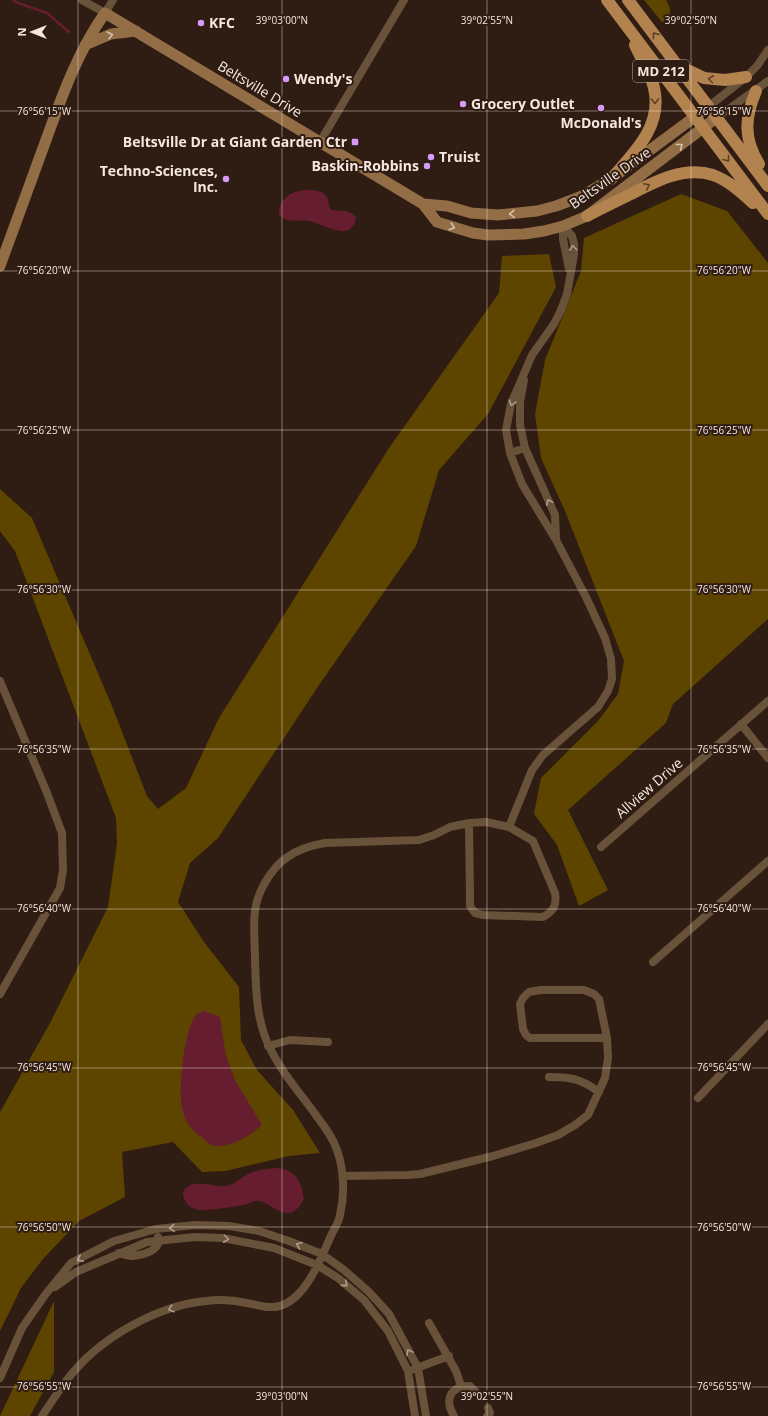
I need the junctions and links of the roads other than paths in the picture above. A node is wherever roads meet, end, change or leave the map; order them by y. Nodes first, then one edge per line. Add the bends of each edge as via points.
1 (82, 0) edge
2 (108, 0) edge
3 (113, 0) edge
4 (404, 0) edge
5 (607, 0) edge
6 (628, 0) edge
7 (104, 12) junction
8 (626, 26) junction
9 (136, 32) junction
10 (85, 45) junction
11 (768, 50) edge
12 (678, 66) junction
13 (746, 77) junction
14 (768, 81) edge
15 (756, 91) junction
16 (708, 107) junction
17 (695, 116) junction
18 (716, 118) junction
19 (703, 128) junction
20 (320, 142) junction
21 (768, 178) edge
22 (611, 179) junction
23 (768, 186) edge
24 (423, 204) junction
25 (768, 214) edge
26 (587, 216) junction
27 (768, 218) edge
28 (563, 226) junction
29 (0, 266) edge
30 (527, 367) junction
31 (525, 448) junction
32 (512, 452) junction
33 (556, 540) junction
34 (0, 681) edge
35 (768, 701) edge
36 (741, 724) junction
37 (768, 758) edge
38 (469, 823) junction
39 (509, 827) junction
40 (601, 846) dead end
41 (768, 861) edge
42 (653, 962) dead end
43 (0, 994) edge
44 (768, 1024) edge
45 (608, 1038) junction
46 (328, 1042) dead end
47 (268, 1046) junction
48 (550, 1077) dead end
49 (599, 1092) junction
50 (698, 1098) dead end
51 (343, 1176) junction
52 (156, 1229) junction
53 (114, 1240) junction
54 (159, 1240) junction
55 (119, 1253) junction
56 (322, 1254) junction
57 (317, 1265) junction
58 (45, 1295) junction
59 (429, 1323) dead end
60 (449, 1356) junction
61 (418, 1368) junction
62 (408, 1371) junction
63 (0, 1378) edge
64 (461, 1386) junction
65 (481, 1397) dead end
66 (42, 1416) edge
67 (415, 1416) edge
68 (426, 1416) edge
69 (454, 1416) edge

1 - 7 street, Beltsville Drive
2 - 7 street
3 - 7 street
4 - 20 street
5 - 8 main road, MD 212
12 -> 6 main road, MD 212
7 - 9 street, Beltsville Drive
7 - 10 street
8 - 17 main road, MD 212
8 -> 22 main road via 652,82 656,97 655,110 649,132 642,144
10 -> 9 street via 111,34
9 - 20 street, Beltsville Drive
10 - 29 street via 62,96
11 - 13 street
13 -> 12 main road via 725,80 704,78
12 - 16 main road, MD 212
13 - 16 street
14 - 15 street
15 - 18 street
15 - 21 main road via 749,107 748,142
16 - 17 street, Beltsville Drive
16 - 18 main road, MD 212
17 - 19 main road, MD 212
17 - 22 street, Beltsville Drive
18 - 19 street, Beltsville Drive
18 - 23 main road, MD 212
19 -> 25 main road, MD 212
26 -> 19 street, Beltsville Drive
20 - 24 street, Beltsville Drive
22 -> 24 street, Beltsville Drive via 580,197 537,211 498,215
24 -> 28 street, Beltsville Drive via 437,222 480,234 524,234
26 -> 27 main road via 665,177 691,172 714,176 730,184
26 - 28 street, Beltsville Drive
28 - 30 street via 570,272 567,294 554,324 532,355
30 - 31 street via 520,402 520,425
30 -> 32 street via 511,404 507,421 506,430
31 - 32 street
33 -> 31 street via 555,515
32 - 33 street via 522,484
33 - 39 street via 605,638 611,658 612,679 598,707 543,755 532,770
34 - 43 street via 62,833 63,870 57,893
35 - 36 street, Allview Drive
36 - 37 street
36 - 40 street, Allview Drive
38 - 39 street via 486,822
38 - 39 street via 470,906 475,913 543,916 555,907 555,893 533,841
38 - 47 street via 450,827 419,840 316,844 286,858 273,871 255,908 254,924 255,987
41 - 42 street
44 - 50 street
45 - 45 street via 599,999 584,990 529,992 520,1004 522,1029 530,1038
45 - 49 street via 605,1078
46 - 47 street via 290,1040
47 - 51 street via 282,1071 326,1129 337,1149
48 - 49 street via 579,1080
49 - 51 street via 588,1115 558,1135 493,1156 420,1174
51 - 56 street via 340,1217
52 - 53 street
52 - 54 street
56 -> 52 street via 259,1231 229,1226 195,1225
53 - 55 street
53 -> 58 street via 71,1263
54 - 55 street via 152,1251 131,1256
54 -> 57 street via 223,1238 274,1248
55 - 58 street via 76,1272
56 - 57 street
61 -> 56 street via 389,1314 369,1292
57 -> 62 street via 338,1278 364,1300 388,1331
57 -> 66 street via 308,1282 290,1301 280,1306 268,1308 229,1300 209,1301 172,1308 139,1322 93,1352 76,1369
58 - 63 street via 22,1328
59 - 60 street
60 - 61 street
60 - 64 street
61 - 62 street
61 - 68 street
62 - 67 street
64 - 65 street via 470,1386
64 - 69 street via 451,1393 449,1402

